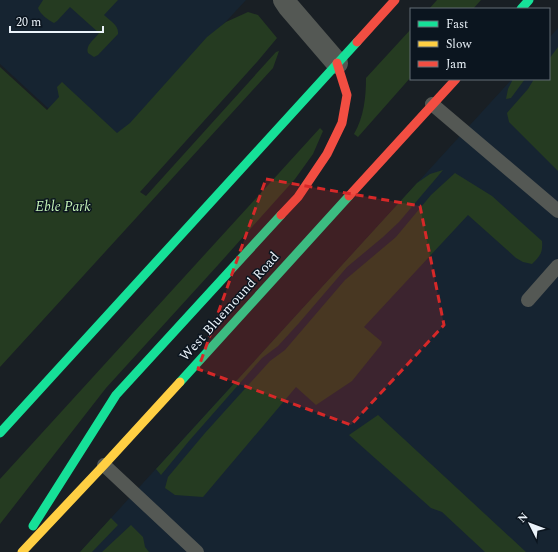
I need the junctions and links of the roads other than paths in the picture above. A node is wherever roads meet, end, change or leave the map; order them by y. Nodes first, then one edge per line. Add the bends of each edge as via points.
1 (284, 0) edge
2 (395, 0) edge
3 (529, 0) edge
4 (522, 8) edge
5 (338, 63) junction
6 (455, 80) edge
7 (432, 104) junction
8 (558, 211) edge
9 (558, 266) edge
10 (528, 300) dead end
11 (0, 433) edge
12 (104, 464) junction
13 (16, 552) edge
14 (22, 552) edge
15 (197, 552) edge

1 - 5 street
2 - 5 main road
3 - 4 main road
5 - 11 main road
5 - 13 main road via 347,95 342,123 328,154 298,197 116,395
6 - 7 main road, West Bluemound Road
7 - 8 lane
7 - 12 main road, West Bluemound Road
9 - 10 lane
12 - 14 main road, West Bluemound Road
12 - 15 lane

